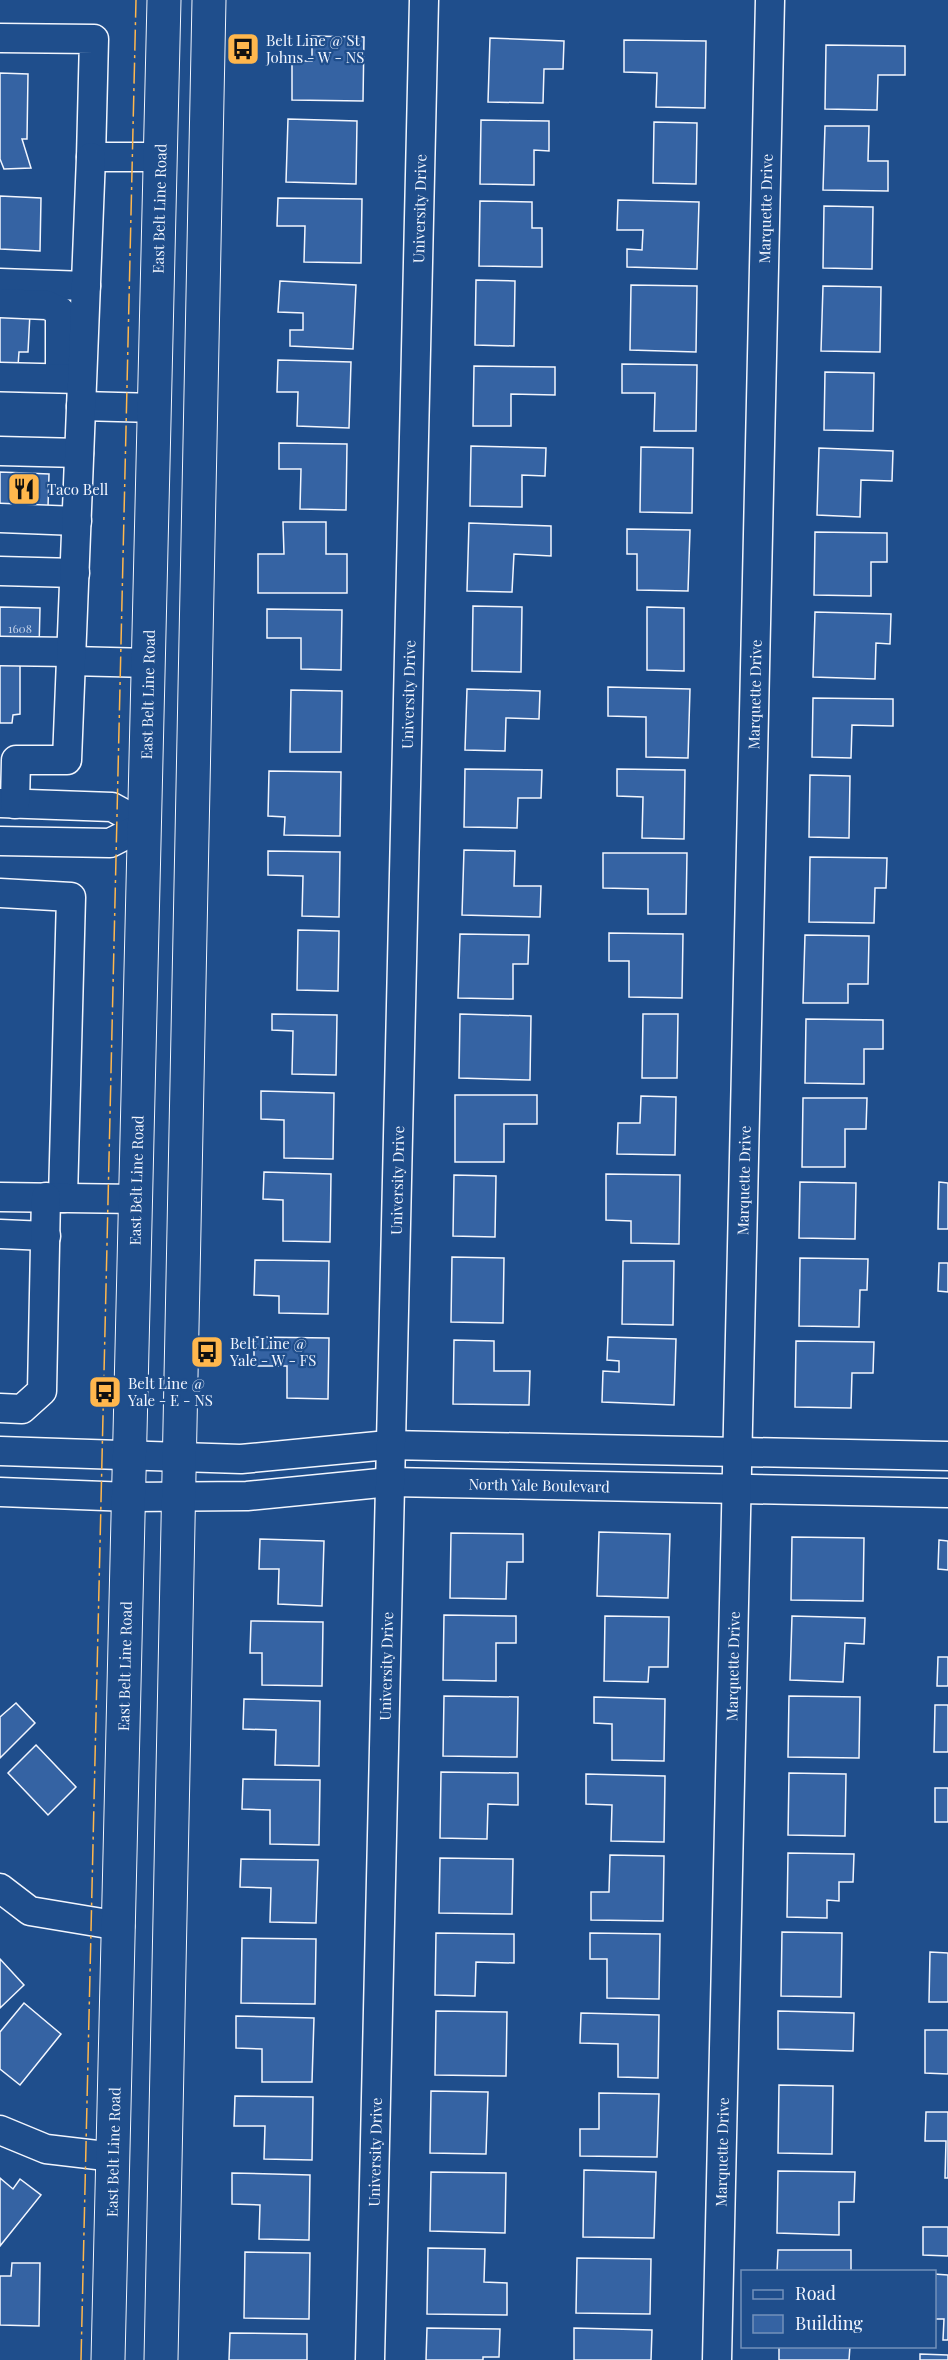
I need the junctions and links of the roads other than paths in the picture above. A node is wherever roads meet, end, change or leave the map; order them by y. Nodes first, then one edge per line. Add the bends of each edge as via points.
1 (164, 0) edge
2 (209, 0) edge
3 (424, 0) edge
4 (770, 0) edge
5 (0, 38) edge
6 (91, 156) junction
7 (160, 157) junction
8 (0, 283) edge
9 (86, 286) junction
10 (0, 303) edge
11 (0, 377) edge
12 (74, 388) junction
13 (155, 408) junction
14 (0, 451) edge
15 (79, 453) junction
16 (0, 519) edge
17 (76, 521) junction
18 (0, 571) edge
19 (75, 573) junction
20 (0, 651) edge
21 (72, 656) junction
22 (149, 663) junction
23 (8, 760) edge
24 (7, 804) edge
25 (145, 825) junction
26 (193, 826) junction
27 (0, 841) edge
28 (0, 893) edge
29 (0, 1197) edge
30 (54, 1198) junction
31 (137, 1199) junction
32 (0, 1234) edge
33 (46, 1236) junction
34 (0, 1408) edge
35 (389, 1445) junction
36 (0, 1451) edge
37 (738, 1452) junction
38 (130, 1456) junction
39 (948, 1456) edge
40 (181, 1457) junction
41 (390, 1482) junction
42 (737, 1489) junction
43 (0, 1492) edge
44 (948, 1493) edge
45 (130, 1497) junction
46 (180, 1497) junction
47 (0, 1887) edge
48 (120, 1926) junction
49 (0, 2130) edge
50 (114, 2157) junction
51 (108, 2360) edge
52 (161, 2360) edge
53 (370, 2360) edge
54 (717, 2360) edge

1 - 7 main road, East Belt Line Road
2 - 26 main road
3 - 35 street, University Drive
4 - 37 street, Marquette Drive
5 - 6 street via 94,39
6 - 7 street
6 - 9 street
7 - 13 main road, East Belt Line Road
8 - 9 street
9 - 12 street
10 - 12 street via 47,305 60,311
11 - 12 street
12 - 13 street
12 - 15 street
13 - 22 main road, East Belt Line Road
14 - 15 street
15 - 17 street
16 - 17 street
17 - 19 street
18 - 19 street
19 - 21 street
20 - 21 street
21 - 22 street
21 - 23 street via 68,760
22 - 25 main road, East Belt Line Road
23 - 24 street
24 - 25 street via 112,807
25 - 26 main road
25 - 27 street via 110,843
25 - 31 main road, East Belt Line Road
26 - 40 main road
28 - 30 street via 71,897
29 - 30 street
30 - 31 street
30 - 33 street
31 - 38 main road, East Belt Line Road
32 - 33 street
33 - 34 street via 42,1391 22,1409
35 - 37 street
35 - 40 street via 241,1459
35 - 41 street, University Drive
36 - 38 street
37 - 39 street
37 - 42 street, Marquette Drive
38 - 40 street
38 - 45 main road, East Belt Line Road
40 - 46 main road
41 - 42 street, North Yale Boulevard
41 - 46 street, North Yale Boulevard via 247,1496
41 - 53 street, University Drive
42 - 44 street, North Yale Boulevard
42 - 54 street, Marquette Drive
43 - 45 street, North Yale Boulevard
45 - 46 street, North Yale Boulevard
45 - 48 main road, East Belt Line Road
46 - 52 main road
47 - 48 street via 30,1911
48 - 50 main road, East Belt Line Road
49 - 50 street via 46,2149
50 - 51 main road, East Belt Line Road

